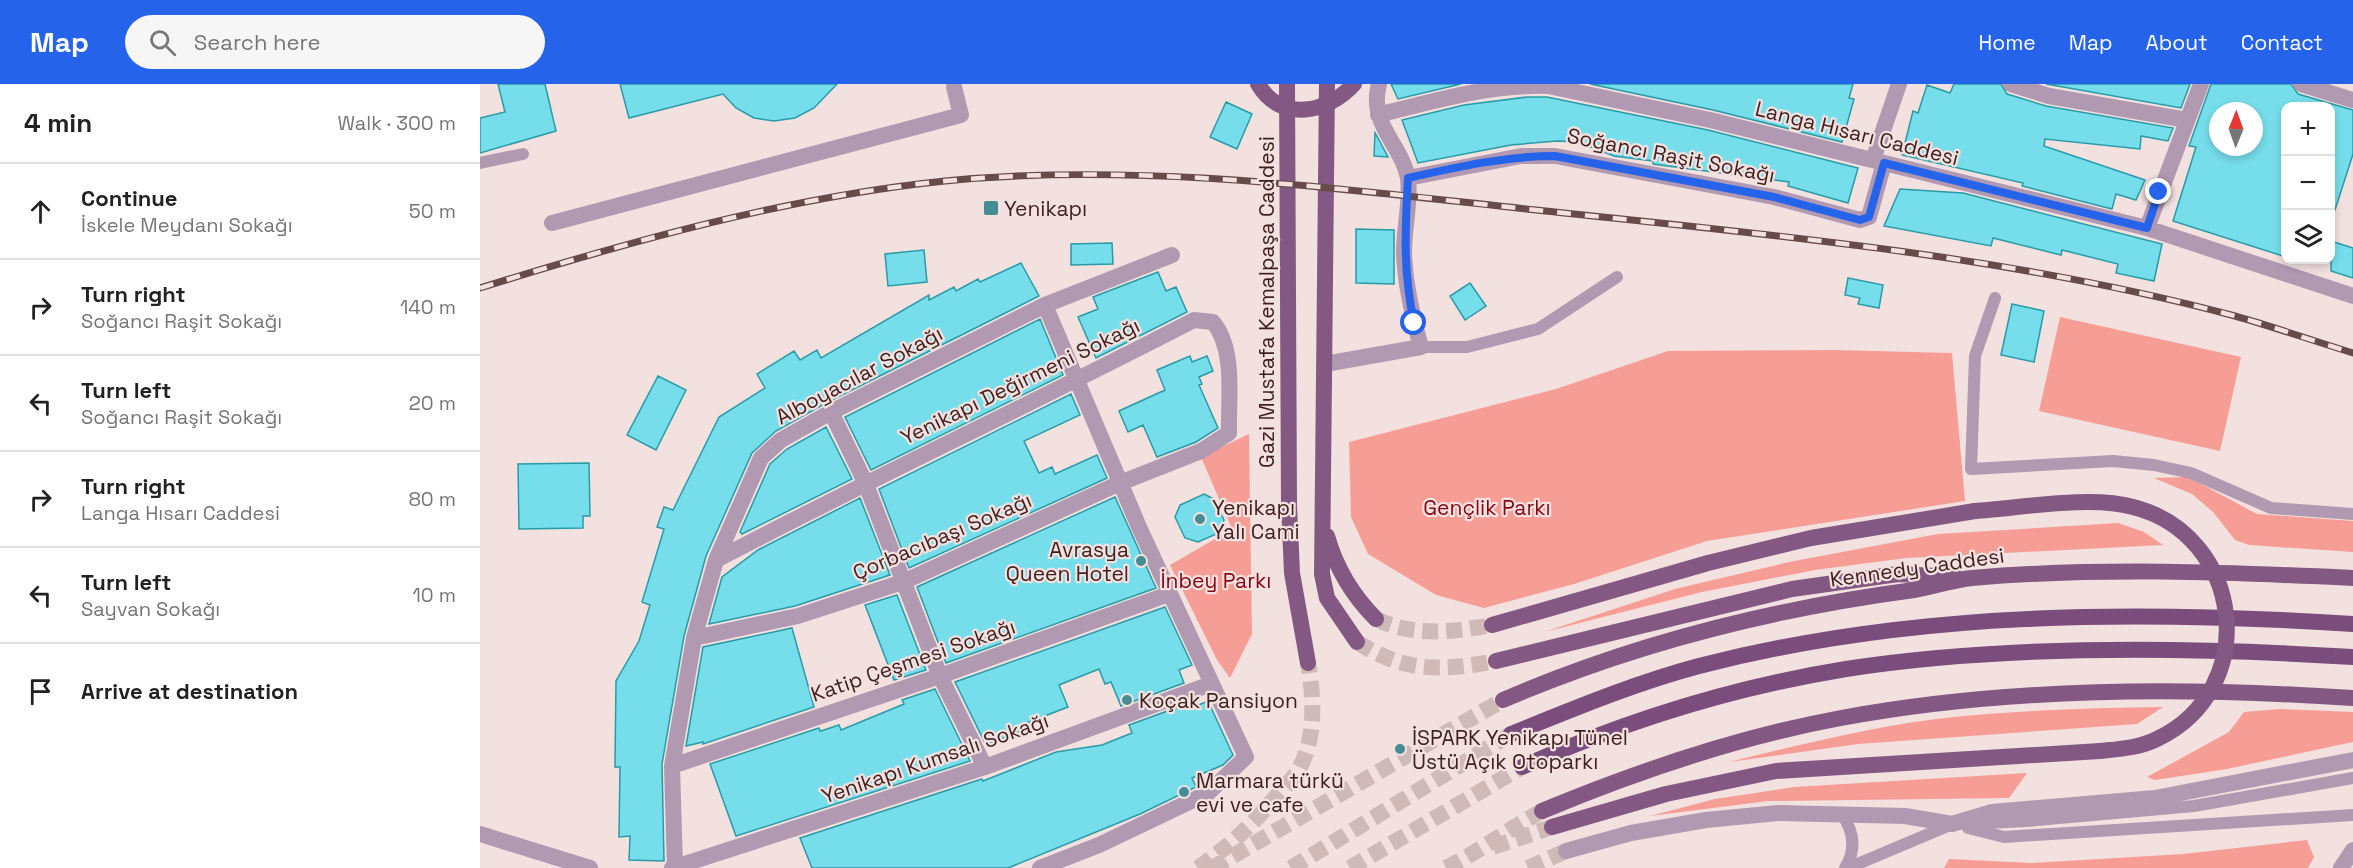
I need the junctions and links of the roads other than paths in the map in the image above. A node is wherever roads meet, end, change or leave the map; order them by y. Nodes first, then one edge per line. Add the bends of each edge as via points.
1 (1258, 84) edge
2 (1287, 84) edge
3 (1327, 84) edge
4 (1354, 84) edge
5 (1379, 84) edge
6 (1899, 84) edge
7 (2011, 84) edge
8 (2201, 84) edge
9 (2301, 84) edge
10 (954, 87) dead end
11 (2353, 100) edge
12 (1378, 114) junction
13 (2187, 120) junction
14 (523, 153) dead end
15 (1878, 162) junction
16 (480, 163) edge
17 (1408, 178) junction
18 (552, 223) dead end
19 (2147, 228) junction
20 (1172, 255) dead end
21 (1617, 277) dead end
22 (2353, 296) edge
23 (1995, 298) dead end
24 (1045, 305) junction
25 (1421, 347) junction
26 (1325, 364) junction
27 (1077, 381) junction
28 (831, 412) junction
29 (1201, 451) joint
30 (865, 482) junction
31 (1120, 483) junction
32 (2353, 514) edge
33 (1323, 523) junction
34 (716, 560) junction
35 (2353, 578) edge
36 (1969, 579) junction
37 (903, 582) junction
38 (1169, 594) junction
39 (1376, 619) tunnel mouth
40 (2353, 624) edge
41 (1492, 625) tunnel mouth
42 (694, 638) junction
43 (1357, 642) tunnel mouth
44 (2353, 657) edge
45 (1496, 661) tunnel mouth
46 (1308, 663) tunnel mouth
47 (940, 676) junction
48 (1211, 684) junction
49 (2353, 698) edge
50 (1503, 700) tunnel mouth
51 (1511, 734) tunnel mouth
52 (2353, 760) edge
53 (672, 766) junction
54 (986, 767) junction
55 (1522, 767) tunnel mouth
56 (2353, 778) edge
57 (1542, 811) tunnel mouth
58 (1841, 813) junction
59 (2353, 815) edge
60 (1952, 824) junction
61 (1552, 827) tunnel mouth
62 (480, 834) edge
63 (2353, 850) edge
64 (1566, 851) tunnel mouth
65 (590, 868) edge
66 (673, 868) edge
67 (1040, 868) edge
68 (1847, 868) edge
69 (2341, 868) edge

1 - 4 main road, bridge via 1272,101 1295,110 1326,106
2 - 46 main road, Gazi Mustafa Kemalpaşa Caddesi via 1290,539
3 - 26 main road
5 - 12 street via 1375,99
6 - 15 street
7 - 13 street via 2049,96
8 - 13 street
9 - 11 street
10 - 18 street via 961,115
12 - 15 street, Langa Hısarı Caddesi via 1473,91 1548,86 1710,120
12 - 17 street
13 - 19 street
14 - 16 lane
15 - 17 street, Soğancı Raşit Sokağı via 1869,217 1860,220 1774,197 1555,156 1521,156
15 - 19 street, Langa Hısarı Caddesi
17 - 25 street via 1406,286
19 - 22 street, Langa Hısarı Caddesi
20 - 24 street, Alboyacılar Sokağı
21 - 25 lane via 1538,329 1467,347
23 - 32 lane via 1975,356 1971,469 2113,460 2191,472 2271,508
24 - 27 street
24 - 28 street, Alboyacılar Sokağı
25 - 26 street
26 - 33 main road
27 - 29 street, Yenikapı Değirmeni Sokağı via 1194,320 1213,322 1221,331 1228,364 1229,433
27 - 30 street, Yenikapı Değirmeni Sokağı
27 - 31 street
28 - 30 street
28 - 34 street, Alboyacılar Sokağı via 781,440 761,458
29 - 31 street, Çorbacıbaşı Sokağı
30 - 34 street, Yenikapı Değirmeni Sokağı
30 - 37 street
31 - 37 street, Çorbacıbaşı Sokağı
31 - 38 street
33 - 39 main road via 1345,581
33 - 43 main road via 1322,574 1327,598
34 - 42 street, Alboyacılar Sokağı
35 - 36 main road, Kennedy Caddesi via 2161,572
36 - 45 main road via 1898,574 1791,589
36 - 50 main road, Kennedy Caddesi via 1734,621 1633,650
37 - 42 street, Çorbacıbaşı Sokağı via 798,616
37 - 47 street
38 - 47 street, Katip Çeşmesi Sokağı
38 - 48 street
40 - 51 highway via 2178,617 2033,618 1865,633 1698,667 1629,688
41 - 61 main road, bridge via 1811,538 1975,511 2084,503 2134,507 2172,523 2188,535 2217,576 2224,596 2227,635 2221,668 2207,696 2196,711 2157,739 2131,748 1776,771 1666,794
42 - 53 street, Alboyacılar Sokağı
44 - 55 highway via 2159,651 2027,652 1846,669 1758,687 1641,720
47 - 53 street, Katip Çeşmesi Sokağı
47 - 54 street
48 - 54 street, Yenikapı Kumsalı Sokağı
48 - 67 street via 1246,757 1208,793
49 - 57 main road via 2138,692 1920,705 1839,718 1696,754
52 - 60 street via 2155,798 1992,812
53 - 66 street, Alboyacılar Sokağı
54 - 66 street, Yenikapı Kumsalı Sokağı
56 - 60 lane via 2194,806
58 - 60 street via 1905,816
58 - 64 street via 1778,813 1706,820 1631,833
58 - 68 lane via 1853,838
59 - 60 lane via 2004,837
60 - 68 lane
62 - 65 street
63 - 69 street

